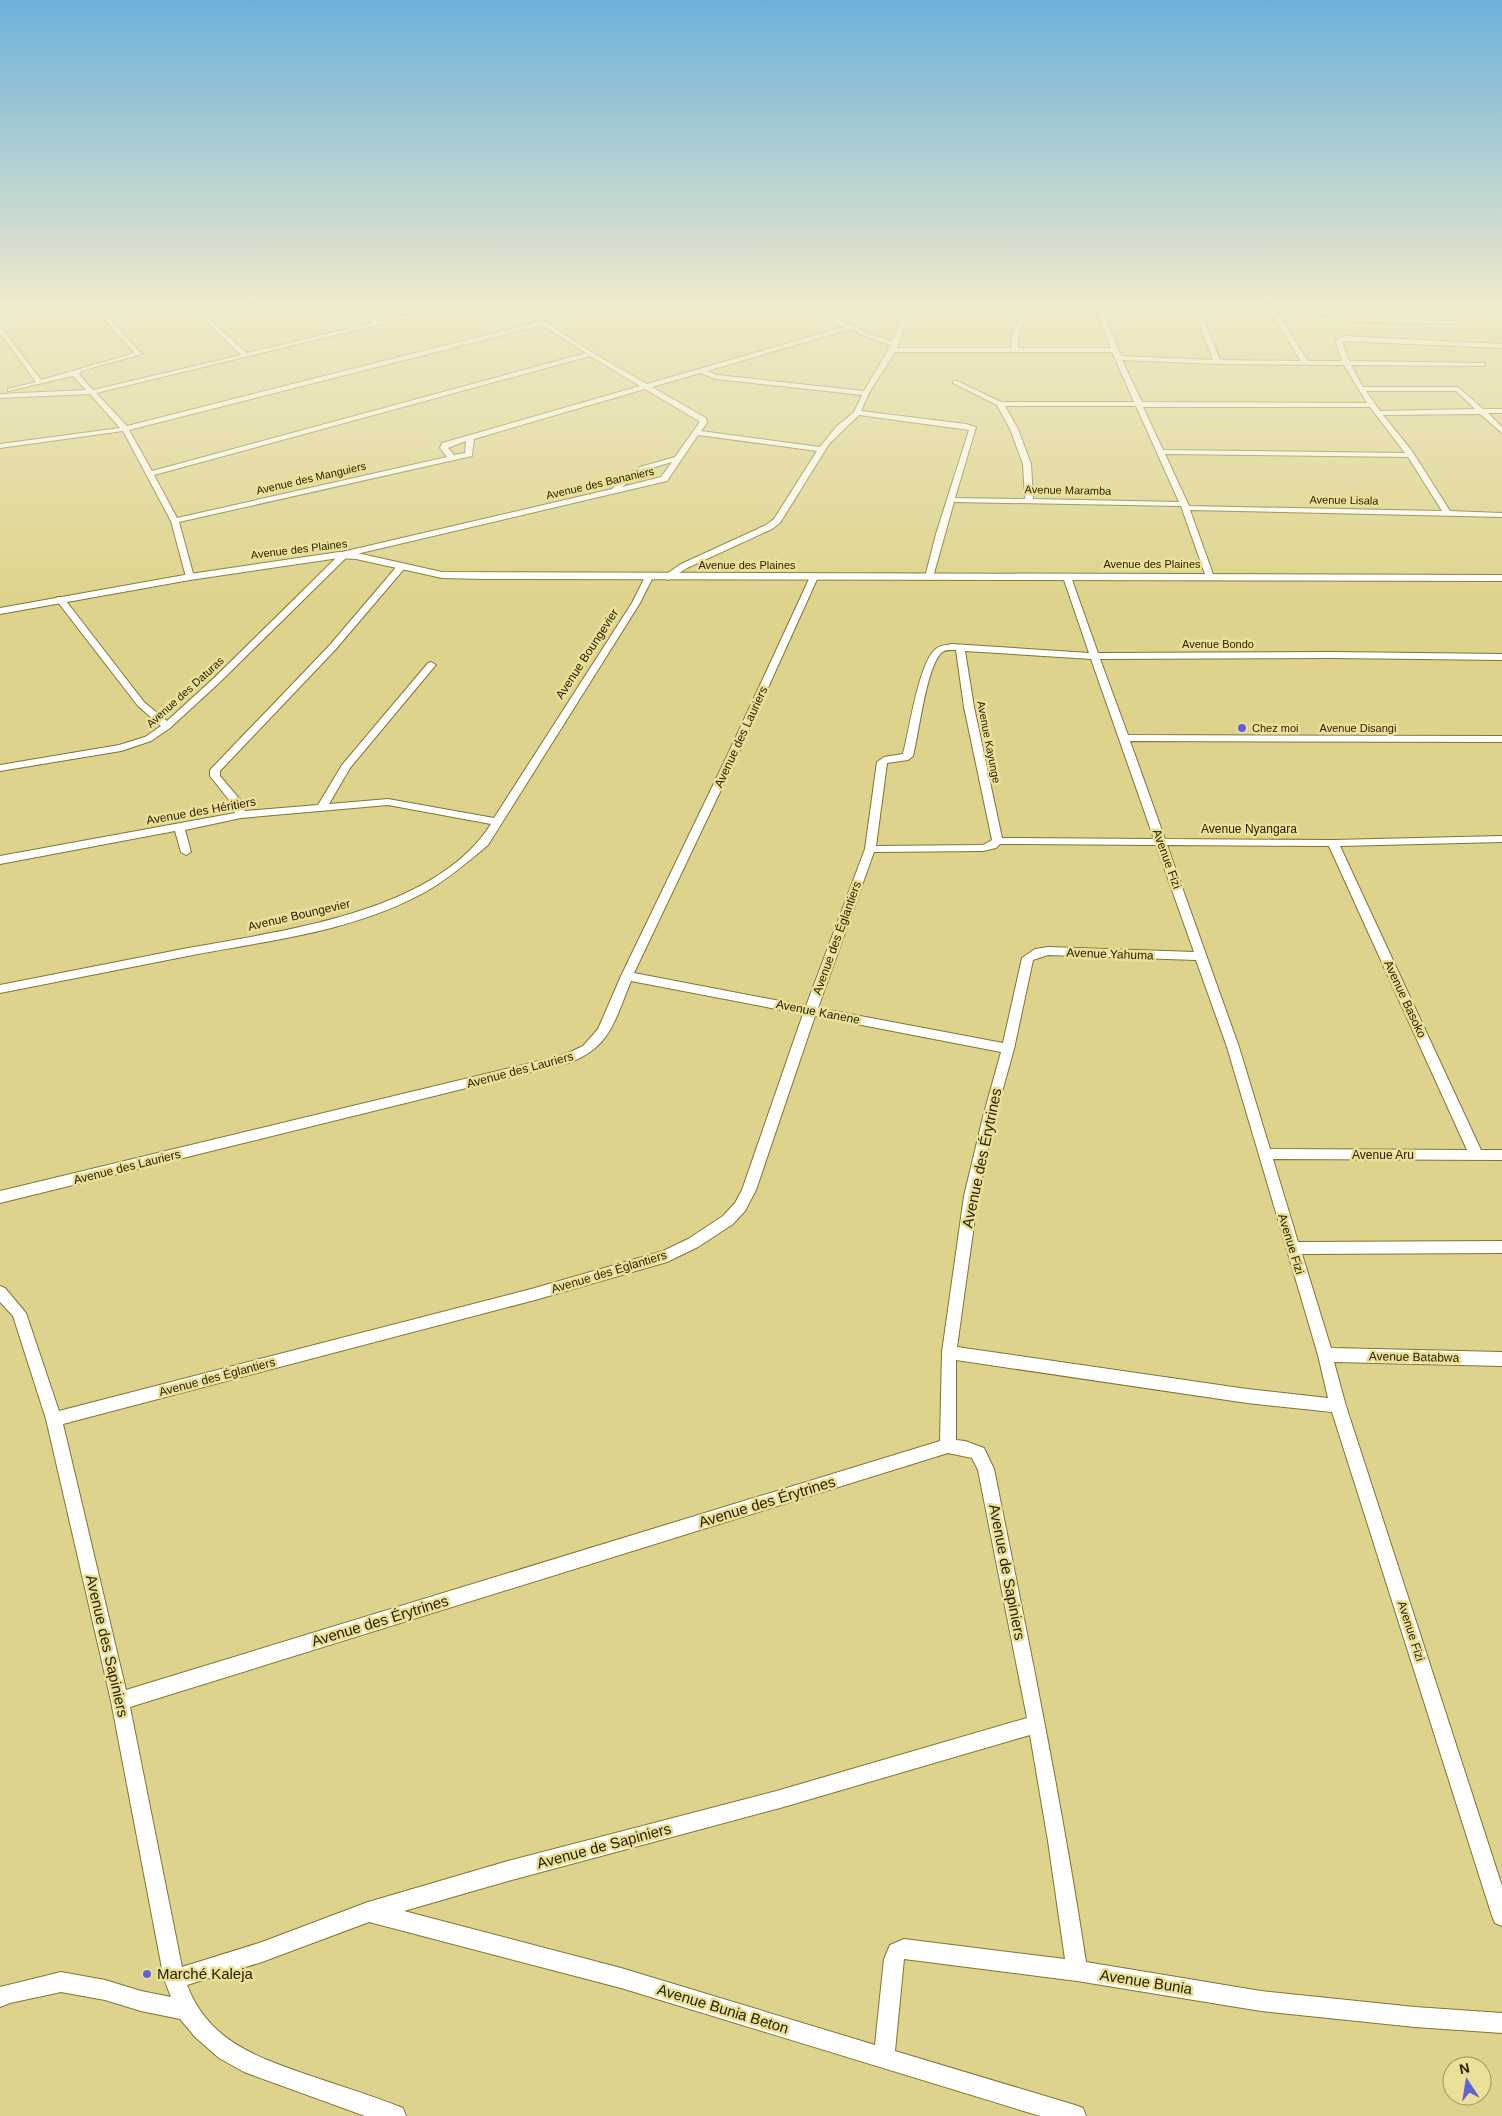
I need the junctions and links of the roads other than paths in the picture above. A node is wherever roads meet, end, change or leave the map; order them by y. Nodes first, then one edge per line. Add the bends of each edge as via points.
1 (102, 404) edge
2 (225, 404) edge
3 (408, 404) edge
4 (592, 404) edge
5 (675, 404) edge
6 (861, 404) edge
7 (1000, 404) joint
8 (1473, 404) edge
9 (1140, 405) junction
10 (1373, 405) joint
11 (1502, 410) edge
12 (1481, 412) junction
13 (857, 413) junction
14 (1379, 413) junction
15 (1501, 428) edge
16 (125, 429) junction
17 (696, 433) junction
18 (470, 438) junction
19 (0, 446) edge
20 (822, 449) junction
21 (1162, 452) junction
22 (1410, 455) junction
23 (452, 458) junction
24 (679, 458) junction
25 (149, 474) junction
26 (614, 491) junction
27 (950, 500) junction
28 (1029, 500) junction
29 (1185, 506) junction
30 (1448, 514) junction
31 (1502, 515) edge
32 (175, 521) junction
33 (345, 554) junction
34 (401, 567) junction
35 (1068, 576) junction
36 (1210, 576) junction
37 (190, 577) junction
38 (668, 577) junction
39 (814, 577) junction
40 (649, 578) junction
41 (929, 578) junction
42 (1502, 578) edge
43 (60, 599) junction
44 (0, 611) edge
45 (960, 649) junction
46 (936, 653) joint
47 (1095, 656) junction
48 (1502, 657) edge
49 (432, 665) dead end
50 (166, 726) junction
51 (1124, 738) junction
52 (1502, 739) edge
53 (0, 768) edge
54 (321, 808) junction
55 (240, 815) junction
56 (497, 822) junction
57 (179, 827) junction
58 (1502, 839) edge
59 (996, 841) junction
60 (1161, 842) junction
61 (1333, 843) junction
62 (870, 849) junction
63 (186, 852) dead end
64 (0, 860) edge
65 (1202, 956) junction
66 (1025, 966) joint
67 (627, 976) junction
68 (0, 989) edge
69 (811, 1010) junction
70 (1008, 1048) junction
71 (1264, 1154) junction
72 (1502, 1155) edge
73 (1477, 1156) junction
74 (0, 1197) edge
75 (1502, 1247) edge
76 (1292, 1248) junction
77 (0, 1292) edge
78 (949, 1352) junction
79 (1325, 1355) junction
80 (1502, 1359) edge
81 (1338, 1406) junction
82 (54, 1420) junction
83 (948, 1446) junction
84 (120, 1701) junction
85 (1037, 1724) junction
86 (368, 1912) junction
87 (1502, 1916) edge
88 (1077, 1971) junction
89 (174, 1979) junction
90 (0, 1997) edge
91 (186, 2010) junction
92 (1502, 2023) edge
93 (884, 2058) junction
94 (395, 2116) edge
95 (1075, 2116) edge

1 - 16 street
2 - 16 street
3 - 25 street
4 - 18 street
5 - 17 street via 703,420
6 - 13 street
7 - 9 street
7 - 28 street via 1018,436 1027,464
8 - 12 street
9 - 10 street
9 - 21 street
10 - 14 street
11 - 12 street
12 - 14 street
12 - 15 street
13 - 20 street
13 - 27 street via 973,429
14 - 22 street
16 - 19 street
16 - 25 street
17 - 20 street
17 - 24 street, Avenue des Bananiers
18 - 23 street, Avenue des Manguiers via 470,453
18 - 23 street via 444,446
20 - 38 street via 773,524 684,566
21 - 22 street
21 - 29 street
22 - 30 street
23 - 32 street, Avenue des Manguiers
24 - 26 street via 661,461 624,480
24 - 26 street, Avenue des Bananiers via 664,479
25 - 32 street
26 - 33 street, Avenue des Bananiers
27 - 28 street, Avenue Maramba
27 - 41 street
28 - 29 street, Avenue Maramba
29 - 30 street, Avenue Lisala
29 - 36 street
30 - 31 street, Avenue Lisala
32 - 37 street
33 - 34 street, Avenue des Plaines
33 - 37 street, Avenue des Plaines
33 - 50 street, Avenue des Daturas
34 - 40 street, Avenue des Plaines via 442,574
34 - 55 street via 332,648 215,770 215,776 238,804
35 - 36 street, Avenue des Plaines
35 - 41 street, Avenue des Plaines
35 - 47 street, Avenue Fizi
36 - 42 street, Avenue des Plaines
37 - 43 street, Avenue des Plaines
38 - 39 street, Avenue des Plaines
38 - 40 street, Avenue des Plaines
39 - 41 street, Avenue des Plaines
39 - 67 street, Avenue des Lauriers
40 - 56 street, Avenue Boungevier
43 - 44 street, Avenue des Plaines
43 - 50 street via 141,704
45 - 46 street, Avenue Bondo via 946,648
45 - 47 street, Avenue Bondo
45 - 59 street, Avenue Kayunge
46 - 62 street, Avenue des Églantiers via 921,698 908,756 887,758 882,762
47 - 48 street, Avenue Bondo
47 - 51 street, Avenue Fizi
49 - 54 street via 346,767
50 - 53 street, Avenue des Daturas via 148,739 121,748
51 - 52 street, Avenue Disangi
51 - 60 street, Avenue Fizi
54 - 55 street, Avenue des Héritiers
54 - 56 street, Avenue des Héritiers via 374,802 400,803
55 - 57 street, Avenue des Héritiers
56 - 68 street, Avenue Boungevier via 484,843 447,876 362,915 332,924
57 - 63 street
57 - 64 street, Avenue des Héritiers
58 - 61 street, Avenue Nyangara
59 - 60 street, Avenue Nyangara
59 - 62 street, Avenue Nyangara via 992,846 983,848
60 - 61 street, Avenue Nyangara
60 - 65 street, Avenue Fizi
61 - 73 street, Avenue Basoko
62 - 69 street, Avenue des Églantiers
65 - 66 street, Avenue Yahuma via 1039,952 1028,958
65 - 71 street, Avenue Fizi via 1234,1047
66 - 70 street, Avenue des Érytrines
67 - 69 street, Avenue Kanene
67 - 74 street, Avenue des Lauriers via 600,1038 578,1055
69 - 70 street, Avenue Kanene
69 - 82 street, Avenue des Églantiers via 749,1190 728,1220 693,1243 667,1256 535,1294
70 - 78 street, Avenue des Érytrines via 971,1196
71 - 73 street, Avenue Aru
71 - 76 street, Avenue Fizi
72 - 73 street, Avenue Aru
75 - 76 street
76 - 79 street, Avenue Fizi
77 - 82 street, Avenue des Sapiniers via 19,1314
78 - 81 street via 1247,1396
78 - 83 street, Avenue des Érytrines
79 - 80 street, Avenue Batabwa
79 - 81 street, Avenue Fizi
81 - 87 street, Avenue Fizi
82 - 84 street, Avenue des Sapiniers
83 - 84 street, Avenue des Érytrines
83 - 85 street, Avenue de Sapiniers via 978,1453 986,1469
84 - 89 street, Avenue des Sapiniers
85 - 86 street, Avenue de Sapiniers via 780,1800 508,1871
85 - 88 street, Avenue de Sapiniers
86 - 89 street, Avenue de Sapiniers via 262,1952
86 - 93 street, Avenue Bunia Beton via 621,1978
88 - 92 street, Avenue Bunia via 1262,2001
88 - 93 street, Avenue Bunia via 900,1950 894,1959
89 - 91 street, Avenue des Sapiniers
90 - 91 street via 61,1982
91 - 94 street via 226,2051 251,2064
93 - 95 street, Avenue Bunia Beton

